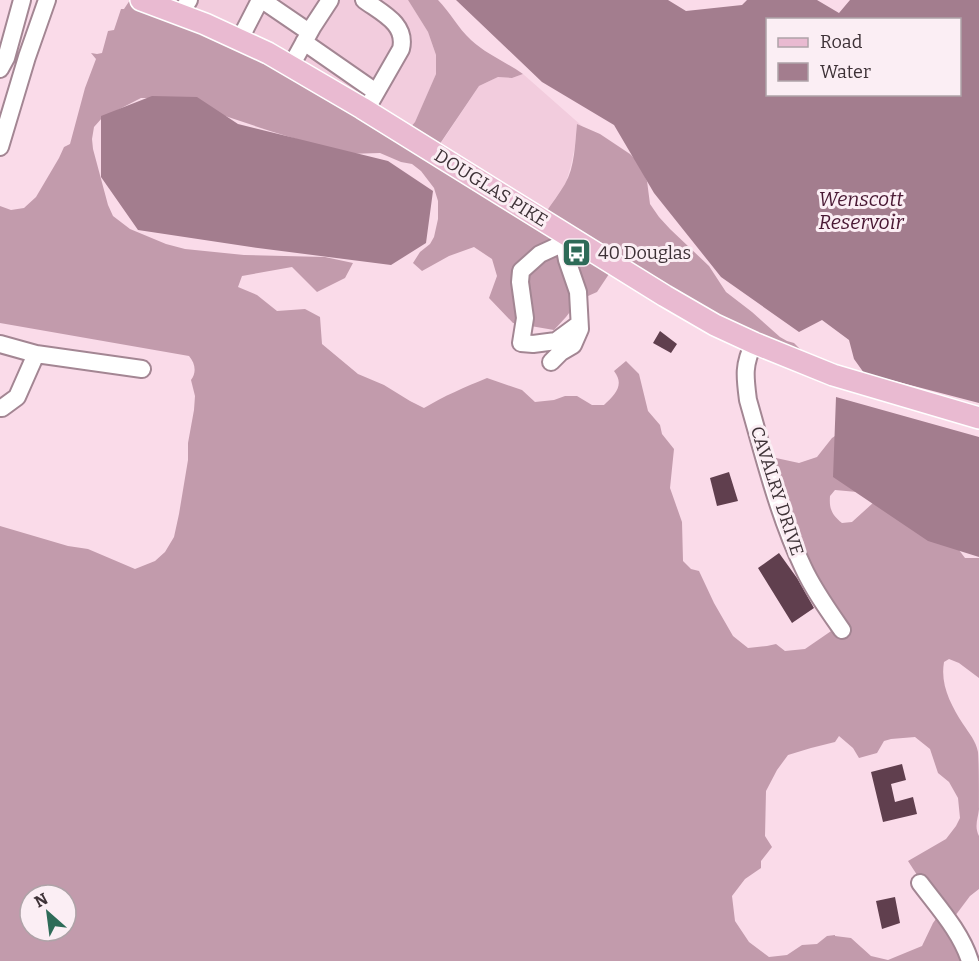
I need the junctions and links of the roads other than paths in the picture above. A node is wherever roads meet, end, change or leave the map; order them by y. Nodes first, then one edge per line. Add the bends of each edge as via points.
1 (22, 0) edge
2 (47, 0) edge
3 (141, 0) edge
4 (261, 0) edge
5 (330, 0) edge
6 (364, 0) edge
7 (185, 7) edge
8 (307, 37) junction
9 (240, 39) junction
10 (291, 66) junction
11 (0, 69) edge
12 (371, 101) junction
13 (0, 147) edge
14 (563, 238) junction
15 (579, 324) junction
16 (754, 343) junction
17 (0, 344) edge
18 (36, 354) junction
19 (551, 362) dead end
20 (142, 369) dead end
21 (0, 408) edge
22 (979, 418) edge
23 (842, 630) dead end
24 (920, 883) dead end
25 (970, 961) edge

1 - 11 street
2 - 13 street
3 - 7 main road, DOUGLAS PIKE
4 - 8 street
4 - 9 street
5 - 8 street
6 - 12 street via 394,22 403,41
7 - 9 main road, DOUGLAS PIKE
8 - 10 street
8 - 12 street
9 - 10 main road, DOUGLAS PIKE
10 - 12 main road, DOUGLAS PIKE
12 - 14 main road, DOUGLAS PIKE
14 - 15 street via 578,292
14 - 15 street via 521,271 525,318 521,343 556,341
14 - 16 main road, DOUGLAS PIKE via 715,325
15 - 19 street via 573,345
16 - 22 main road, DOUGLAS PIKE via 833,375
16 - 23 street, CAVALRY DRIVE via 746,363 746,391 771,479 803,567
17 - 18 street
18 - 20 street
18 - 21 street via 16,397
24 - 25 street via 959,937

